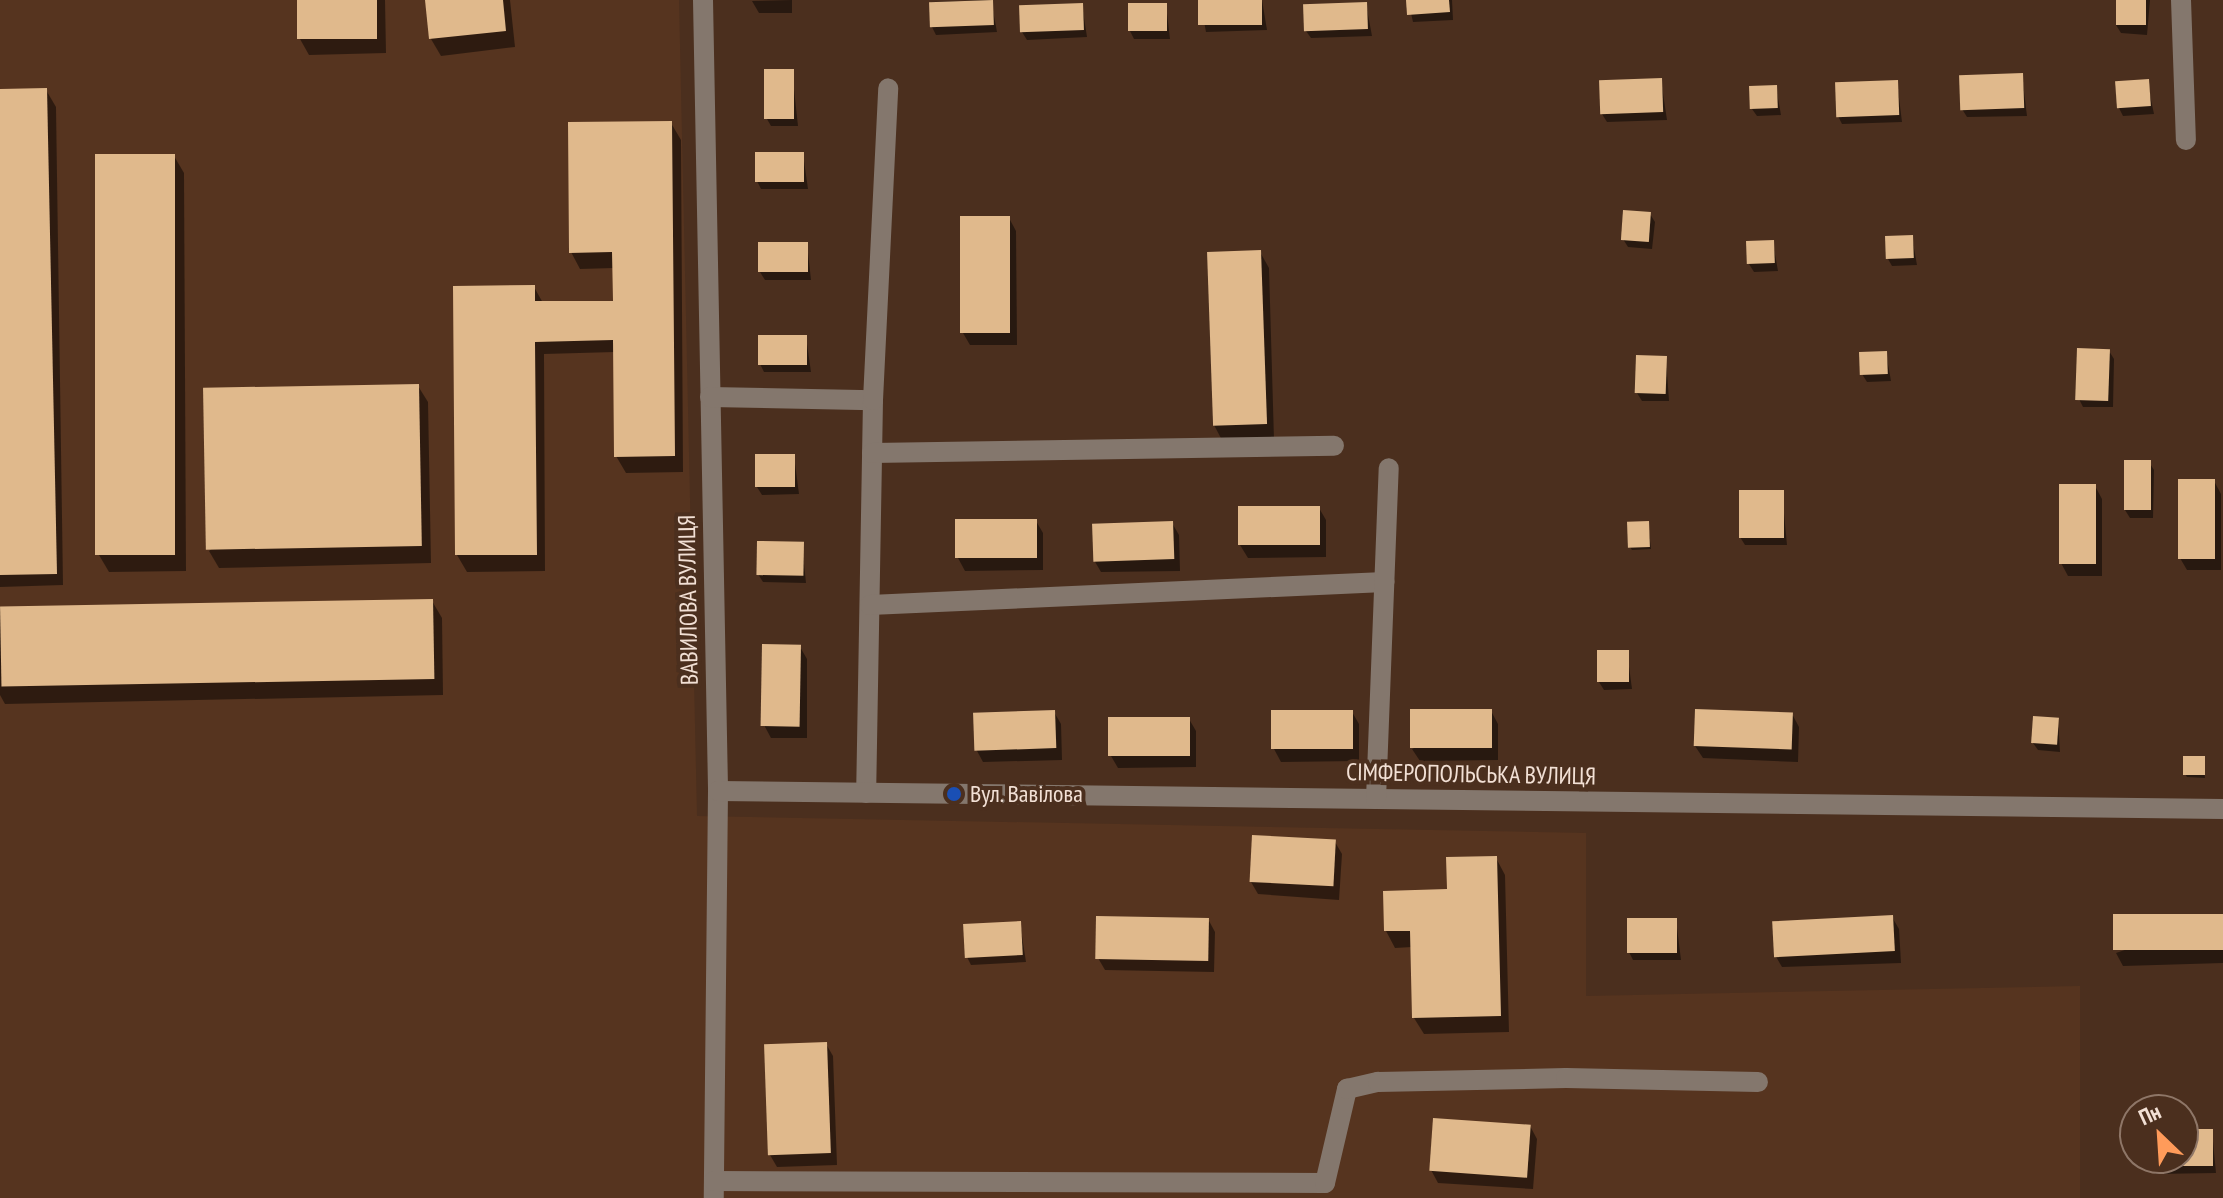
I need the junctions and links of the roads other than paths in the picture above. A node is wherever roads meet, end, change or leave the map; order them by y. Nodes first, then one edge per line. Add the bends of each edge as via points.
1 (703, 0) edge
2 (2181, 0) edge
3 (888, 88) dead end
4 (2186, 140) dead end
5 (710, 397) junction
6 (873, 400) junction
7 (1334, 446) dead end
8 (872, 453) junction
9 (1389, 468) dead end
10 (1384, 582) junction
11 (870, 605) junction
12 (718, 791) junction
13 (866, 793) junction
14 (1376, 799) junction
15 (2223, 809) edge
16 (1758, 1082) dead end
17 (714, 1190) edge

1 - 5 street, ВАВИЛОВА ВУЛИЦЯ
2 - 4 street
3 - 6 street
5 - 6 street
5 - 12 street, ВАВИЛОВА ВУЛИЦЯ
6 - 8 street
7 - 8 street
8 - 11 street
9 - 10 street
10 - 11 street
10 - 14 street
11 - 13 street
12 - 13 street, СІМФЕРОПОЛЬСЬКА ВУЛИЦЯ
12 - 17 street, ВАВИЛОВА ВУЛИЦЯ
13 - 14 street, СІМФЕРОПОЛЬСЬКА ВУЛИЦЯ
14 - 15 street, СІМФЕРОПОЛЬСЬКА ВУЛИЦЯ
16 - 17 street via 1566,1078 1378,1082 1347,1089 1325,1183

